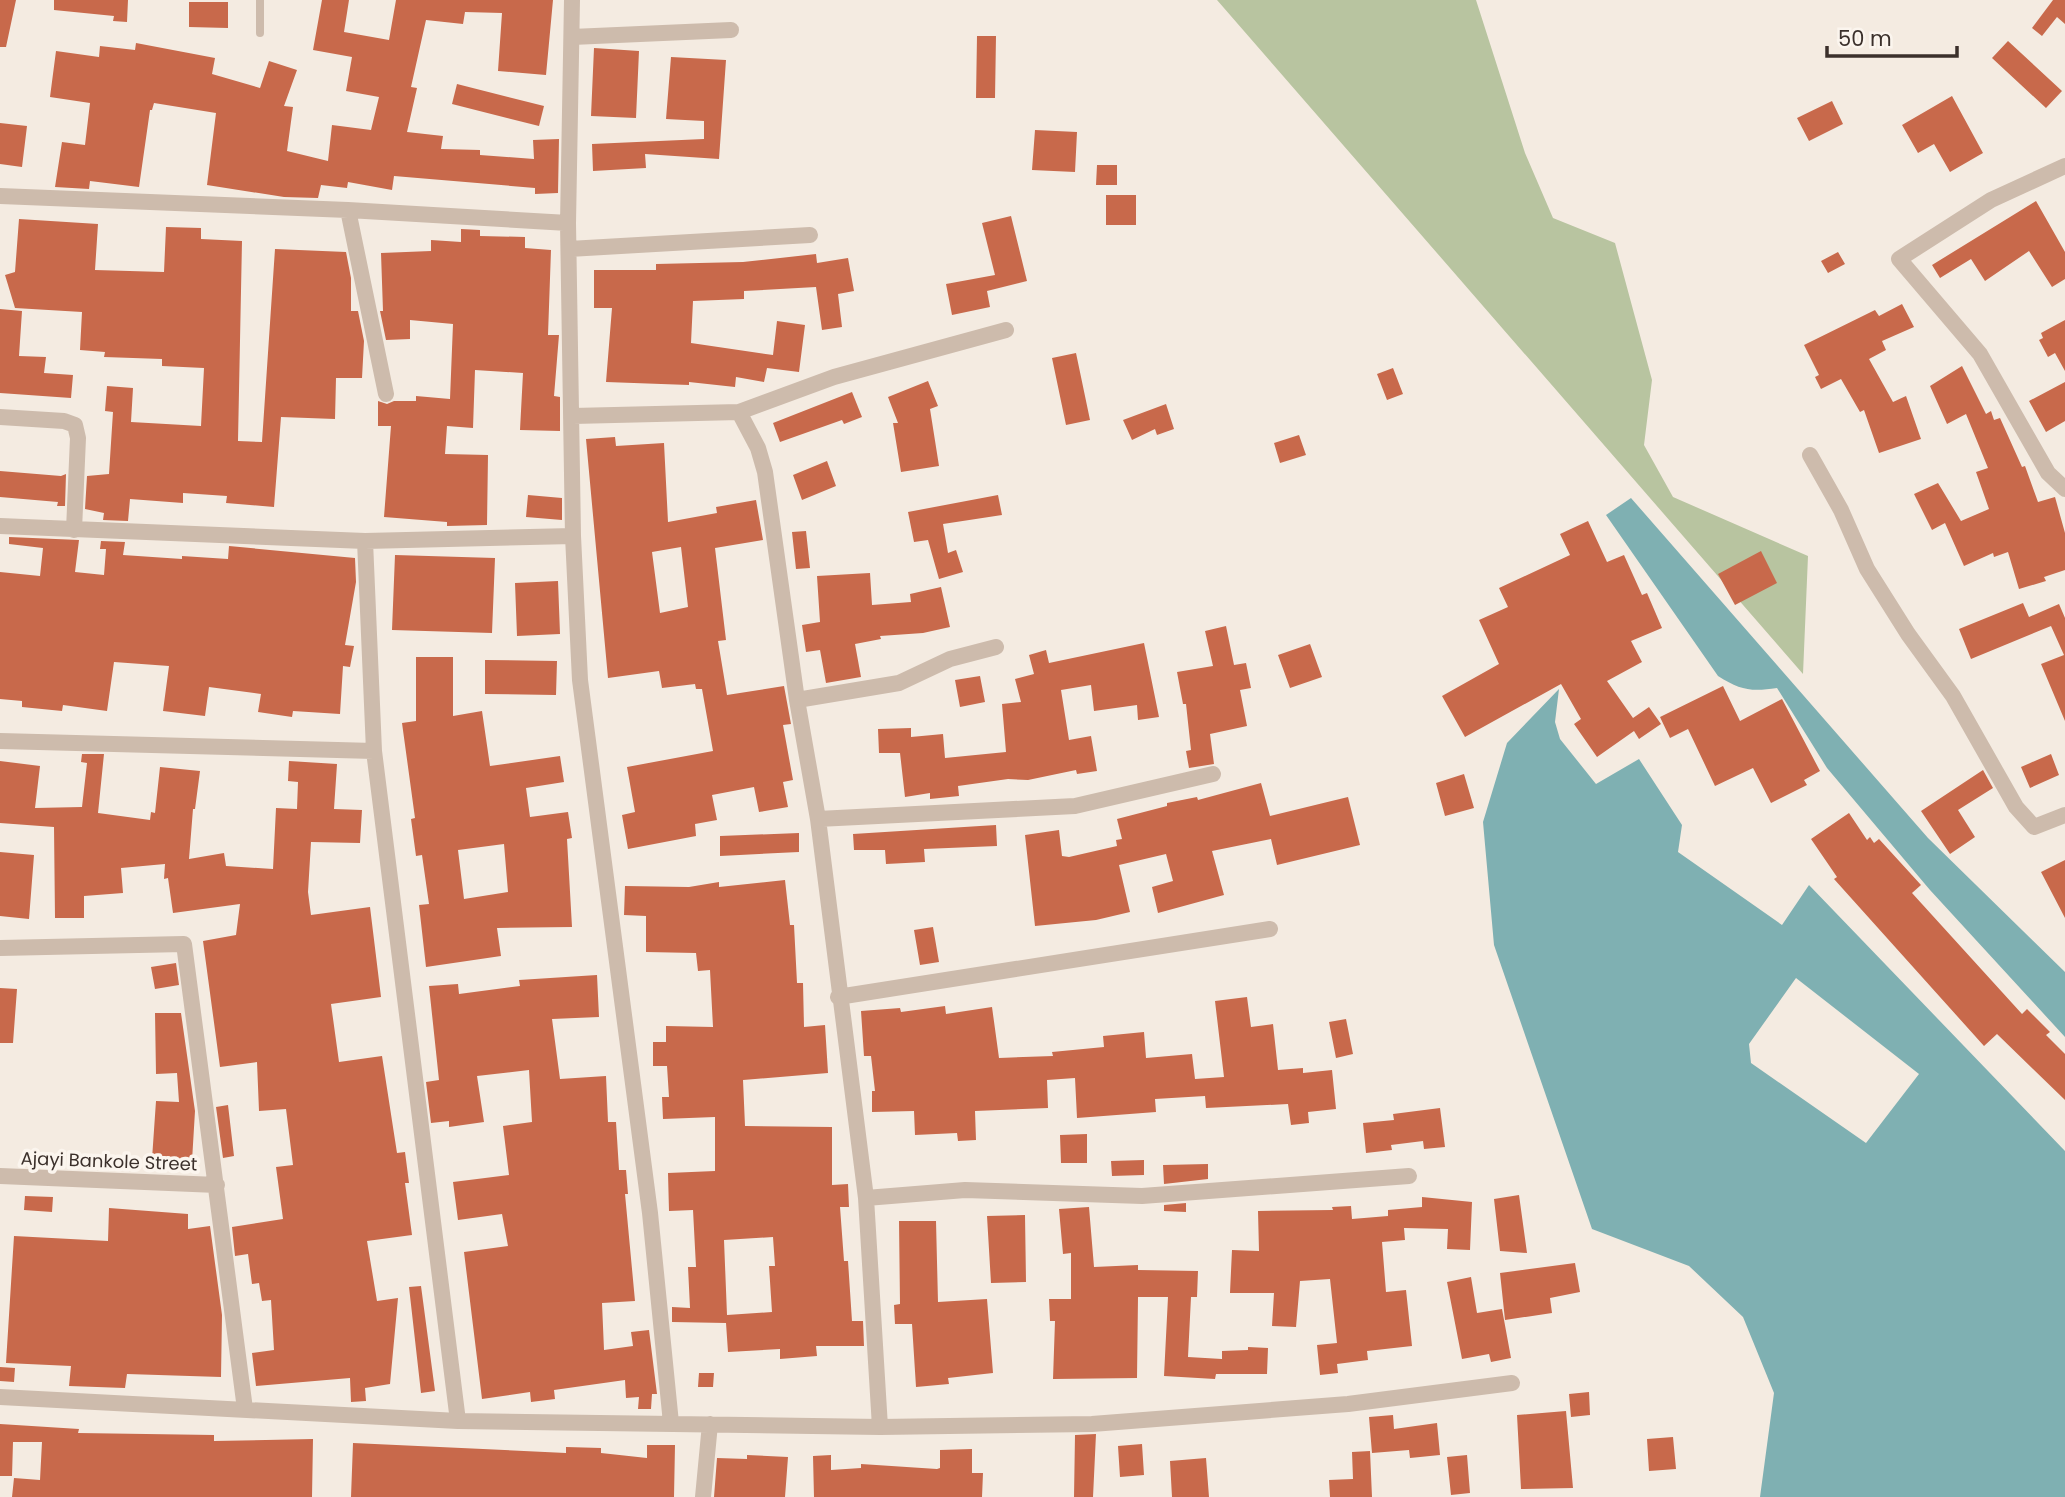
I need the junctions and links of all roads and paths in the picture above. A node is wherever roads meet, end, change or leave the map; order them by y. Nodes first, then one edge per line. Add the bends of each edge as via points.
1 (260, 0) edge
2 (572, 0) edge
3 (731, 30) dead end
4 (260, 33) dead end
5 (572, 37) junction
6 (2065, 166) edge
7 (0, 196) edge
8 (348, 210) junction
9 (568, 223) junction
10 (810, 235) dead end
11 (569, 249) junction
12 (1006, 330) dead end
13 (386, 394) dead end
14 (739, 412) junction
15 (573, 416) junction
16 (0, 417) edge
17 (1810, 455) dead end
18 (2065, 489) edge
19 (0, 526) edge
20 (74, 530) junction
21 (573, 536) junction
22 (365, 541) junction
23 (996, 647) dead end
24 (797, 700) junction
25 (0, 741) edge
26 (374, 751) junction
27 (1213, 774) dead end
28 (2065, 815) edge
29 (818, 819) junction
30 (1270, 929) dead end
31 (0, 948) edge
32 (838, 997) junction
33 (0, 1176) edge
34 (1409, 1176) dead end
35 (217, 1185) junction
36 (866, 1198) junction
37 (1512, 1383) dead end
38 (0, 1397) edge
39 (245, 1409) junction
40 (458, 1421) junction
41 (671, 1423) junction
42 (710, 1424) junction
43 (880, 1427) junction
44 (704, 1497) edge

1 - 4 lane
2 - 5 street
3 - 5 street
5 - 9 street
6 - 18 street via 1992,200 1899,259 1980,354 2048,473
7 - 8 street
8 - 9 street
8 - 13 street
9 - 11 street
10 - 11 street
11 - 15 street
12 - 14 street via 834,377
14 - 15 street
14 - 24 street via 765,472
15 - 21 street
16 - 20 street via 75,425
17 - 28 street via 1867,569 1953,696 2016,807 2034,827
19 - 20 street
20 - 22 street
21 - 22 street
21 - 41 street via 580,680 650,1213
22 - 26 street
23 - 24 street via 950,659 899,683
24 - 29 street
25 - 26 street
26 - 40 street
27 - 29 street via 1075,806
29 - 32 street
30 - 32 street
31 - 35 street via 184,944
32 - 36 street
33 - 35 street, Ajayi Bankole Street
34 - 36 street via 1155,1196 965,1190
35 - 39 street
36 - 43 street
37 - 43 street via 1348,1404 1092,1424
38 - 39 street
39 - 40 street
40 - 41 street
41 - 42 street
42 - 43 street
42 - 44 street

